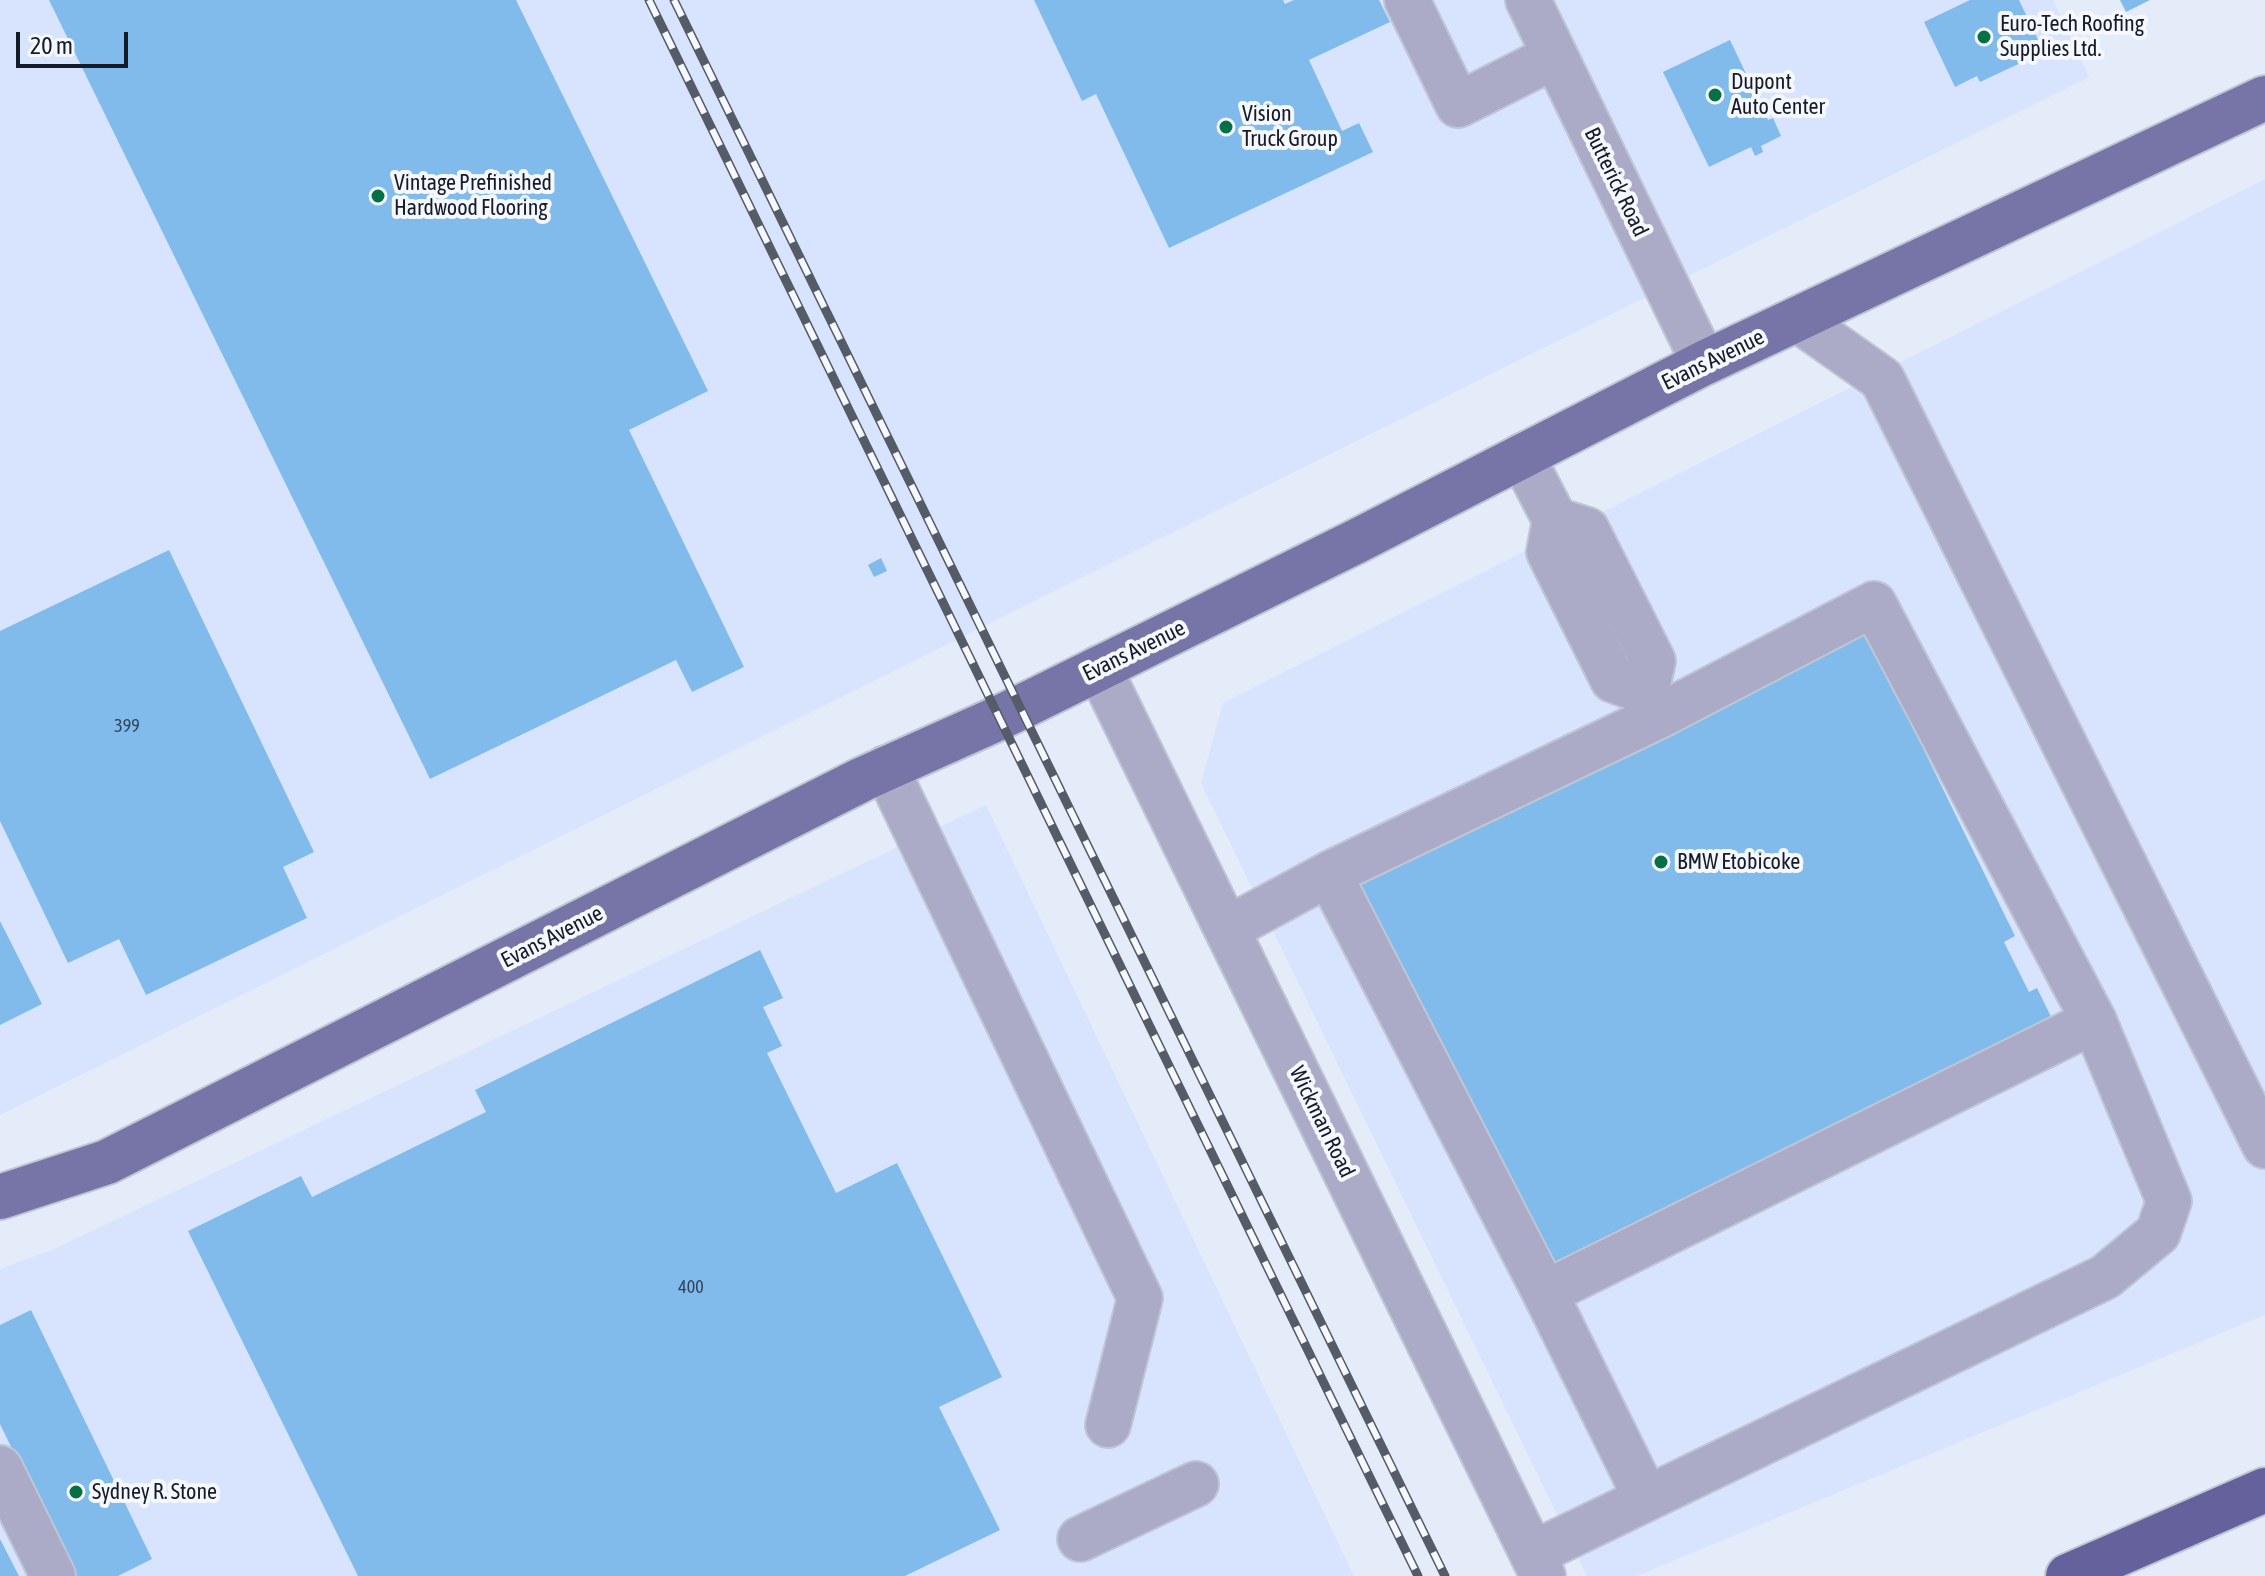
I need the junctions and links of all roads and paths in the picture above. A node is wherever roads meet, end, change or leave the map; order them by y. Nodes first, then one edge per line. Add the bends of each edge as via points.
1 (1407, 0) edge
2 (1528, 0) edge
3 (1555, 56) junction
4 (2265, 98) edge
5 (1797, 319) junction
6 (1704, 363) junction
7 (1522, 456) junction
8 (1099, 668) junction
9 (1653, 704) junction
10 (886, 768) junction
11 (1329, 874) junction
12 (1227, 929) junction
13 (2094, 1021) junction
14 (2265, 1146) edge
15 (0, 1197) edge
16 (1545, 1293) junction
17 (1108, 1425) dead end
18 (0, 1468) edge
19 (1196, 1484) dead end
20 (2265, 1490) edge
21 (1646, 1498) junction
22 (1080, 1539) dead end
23 (1538, 1565) edge
24 (53, 1576) edge
25 (2068, 1576) edge

1 - 3 street via 1458,105
2 - 3 street, Butterick Road
3 - 6 street, Butterick Road
4 - 5 main road, Evans Avenue
5 - 6 main road, Evans Avenue
5 - 14 street via 1882,379
6 - 7 main road, Evans Avenue
7 - 8 main road, Evans Avenue
7 - 9 street via 1555,520 1549,552 1613,680
8 - 10 main road, Evans Avenue
8 - 12 street, Wickman Road
9 - 11 street
9 - 13 street via 1874,604
10 - 15 main road, Evans Avenue via 107,1162
10 - 17 street via 1140,1298
11 - 12 street
11 - 16 street
12 - 23 street, Wickman Road
13 - 16 street
13 - 21 street via 2169,1201 2158,1233 2105,1277
16 - 21 street
18 - 24 street
19 - 22 street
20 - 25 highway
21 - 23 street

